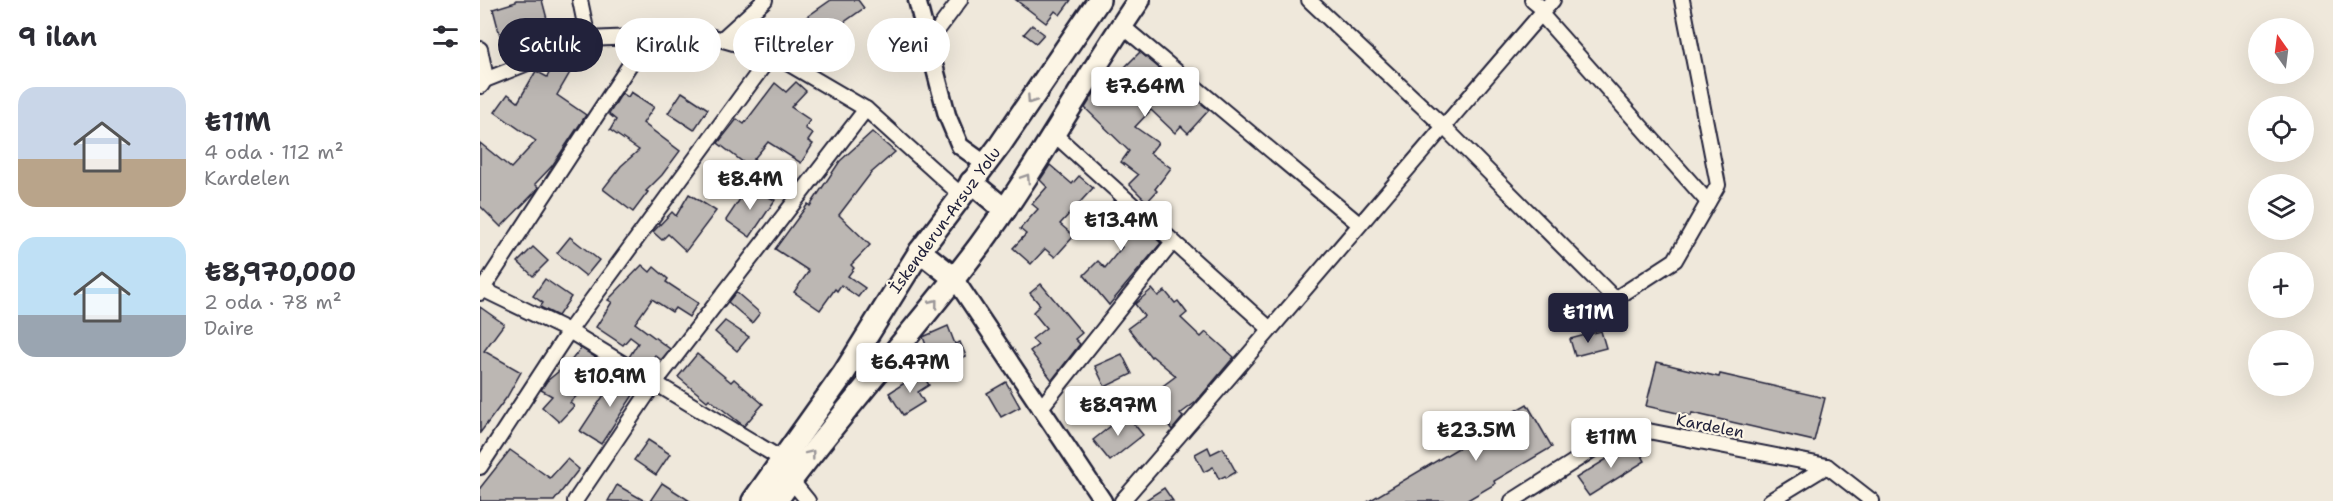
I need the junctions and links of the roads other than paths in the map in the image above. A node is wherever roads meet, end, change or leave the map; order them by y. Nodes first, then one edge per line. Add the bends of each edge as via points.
1 (580, 0) edge
2 (765, 0) edge
3 (917, 0) edge
4 (960, 0) edge
5 (1099, 0) edge
6 (1139, 0) edge
7 (1309, 0) edge
8 (1532, 0) edge
9 (1682, 0) edge
10 (1546, 8) edge
11 (584, 18) edge
12 (922, 18) edge
13 (947, 18) edge
14 (1121, 26) junction
15 (721, 40) joint
16 (733, 43) edge
17 (480, 49) edge
18 (508, 72) edge
19 (625, 72) edge
20 (759, 72) edge
21 (803, 72) edge
22 (936, 72) edge
23 (482, 83) edge
24 (866, 109) junction
25 (1443, 126) junction
26 (1054, 134) junction
27 (985, 164) junction
28 (966, 189) junction
29 (1708, 202) junction
30 (1005, 210) junction
31 (1359, 224) junction
32 (1172, 243) junction
33 (920, 251) junction
34 (954, 278) junction
35 (481, 290) edge
36 (1270, 329) junction
37 (570, 331) junction
38 (654, 384) junction
39 (1040, 409) junction
40 (783, 460) junction
41 (1827, 466) junction
42 (480, 467) edge
43 (791, 480) junction
44 (1531, 496) edge
45 (575, 501) edge
46 (753, 501) edge
47 (776, 501) edge
48 (808, 501) edge
49 (1103, 501) edge
50 (1122, 501) edge
51 (1512, 501) edge
52 (1770, 501) edge
53 (1872, 501) edge

1 - 11 street
2 - 15 street
3 - 12 street
4 - 13 street
5 -> 27 main road, İskenderun-Arsuz Yolu
6 - 14 main road
7 - 25 street
8 - 10 street
9 - 29 street via 1718,185
10 - 25 street
10 - 29 street
14 - 26 main road
14 - 31 street
15 - 16 street
17 - 23 street
18 - 23 street
19 - 35 street
20 - 37 street
21 - 24 street
22 - 27 street via 960,146
24 - 28 street
24 - 38 street
25 - 29 street via 1615,299 1675,260
25 - 31 street
30 -> 26 main road
26 - 32 street
27 - 28 main road, İskenderun-Arsuz Yolu
28 - 30 main road
28 - 33 main road, İskenderun-Arsuz Yolu
30 - 34 main road
31 - 36 street
32 - 36 street
32 - 39 street
33 - 34 main road
33 - 40 main road, İskenderun-Arsuz Yolu via 844,373
34 - 39 street
43 -> 34 main road
35 - 37 street
36 - 50 street
37 - 38 street
37 - 42 street
38 - 40 street
38 - 45 street
39 - 49 street
40 - 46 main road, İskenderun-Arsuz Yolu
41 - 44 street, Kardelen via 1643,430 1611,438
41 - 52 street
41 - 53 street, Kardelen
43 - 47 main road
43 - 48 street
44 - 51 street, Kardelen

